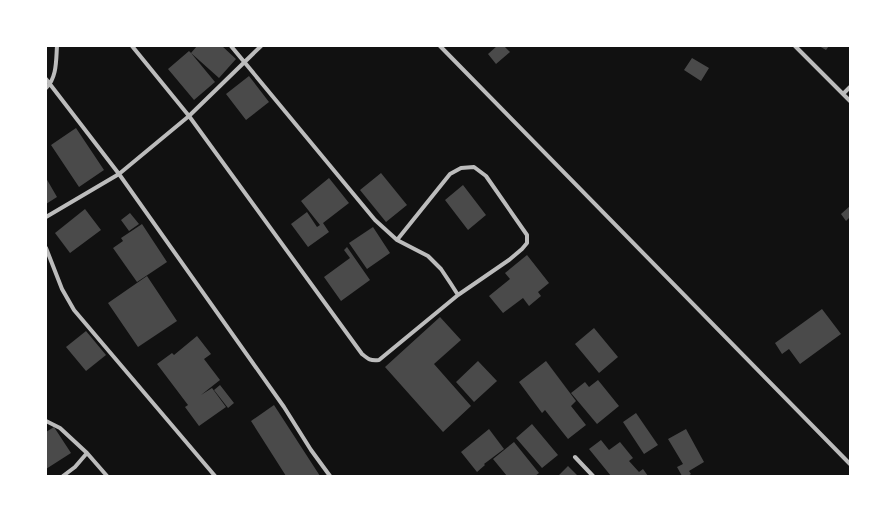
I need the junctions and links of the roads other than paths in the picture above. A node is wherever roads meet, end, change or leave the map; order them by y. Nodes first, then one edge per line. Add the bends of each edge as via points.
1 (57, 46) edge
2 (132, 46) edge
3 (231, 46) edge
4 (261, 46) edge
5 (440, 46) edge
6 (795, 46) edge
7 (244, 62) junction
8 (46, 80) edge
9 (48, 87) edge
10 (850, 87) edge
11 (843, 94) junction
12 (850, 101) edge
13 (189, 116) junction
14 (119, 174) junction
15 (46, 217) edge
16 (397, 240) junction
17 (46, 248) edge
18 (458, 296) junction
19 (46, 421) edge
20 (87, 453) junction
21 (575, 457) dead end
22 (850, 464) edge
23 (63, 476) edge
24 (107, 476) edge
25 (215, 476) edge
26 (330, 476) edge
27 (592, 476) edge

1 - 9 street via 55,69
2 - 13 street
3 - 7 street
4 - 7 street
5 - 22 street
6 - 11 street
7 - 13 street
7 - 16 street via 375,220
8 - 9 street
9 - 14 street
10 - 11 street
11 - 12 street
13 - 14 street
13 - 18 street via 367,358 379,360
14 - 15 street
14 - 26 street
16 - 18 street via 428,256 441,269
16 - 18 street via 450,174 461,168 474,167 486,176 527,235 527,243 509,260
17 - 25 street via 62,289 74,310
19 - 20 street via 60,428
20 - 23 street
20 - 24 street
21 - 27 street

